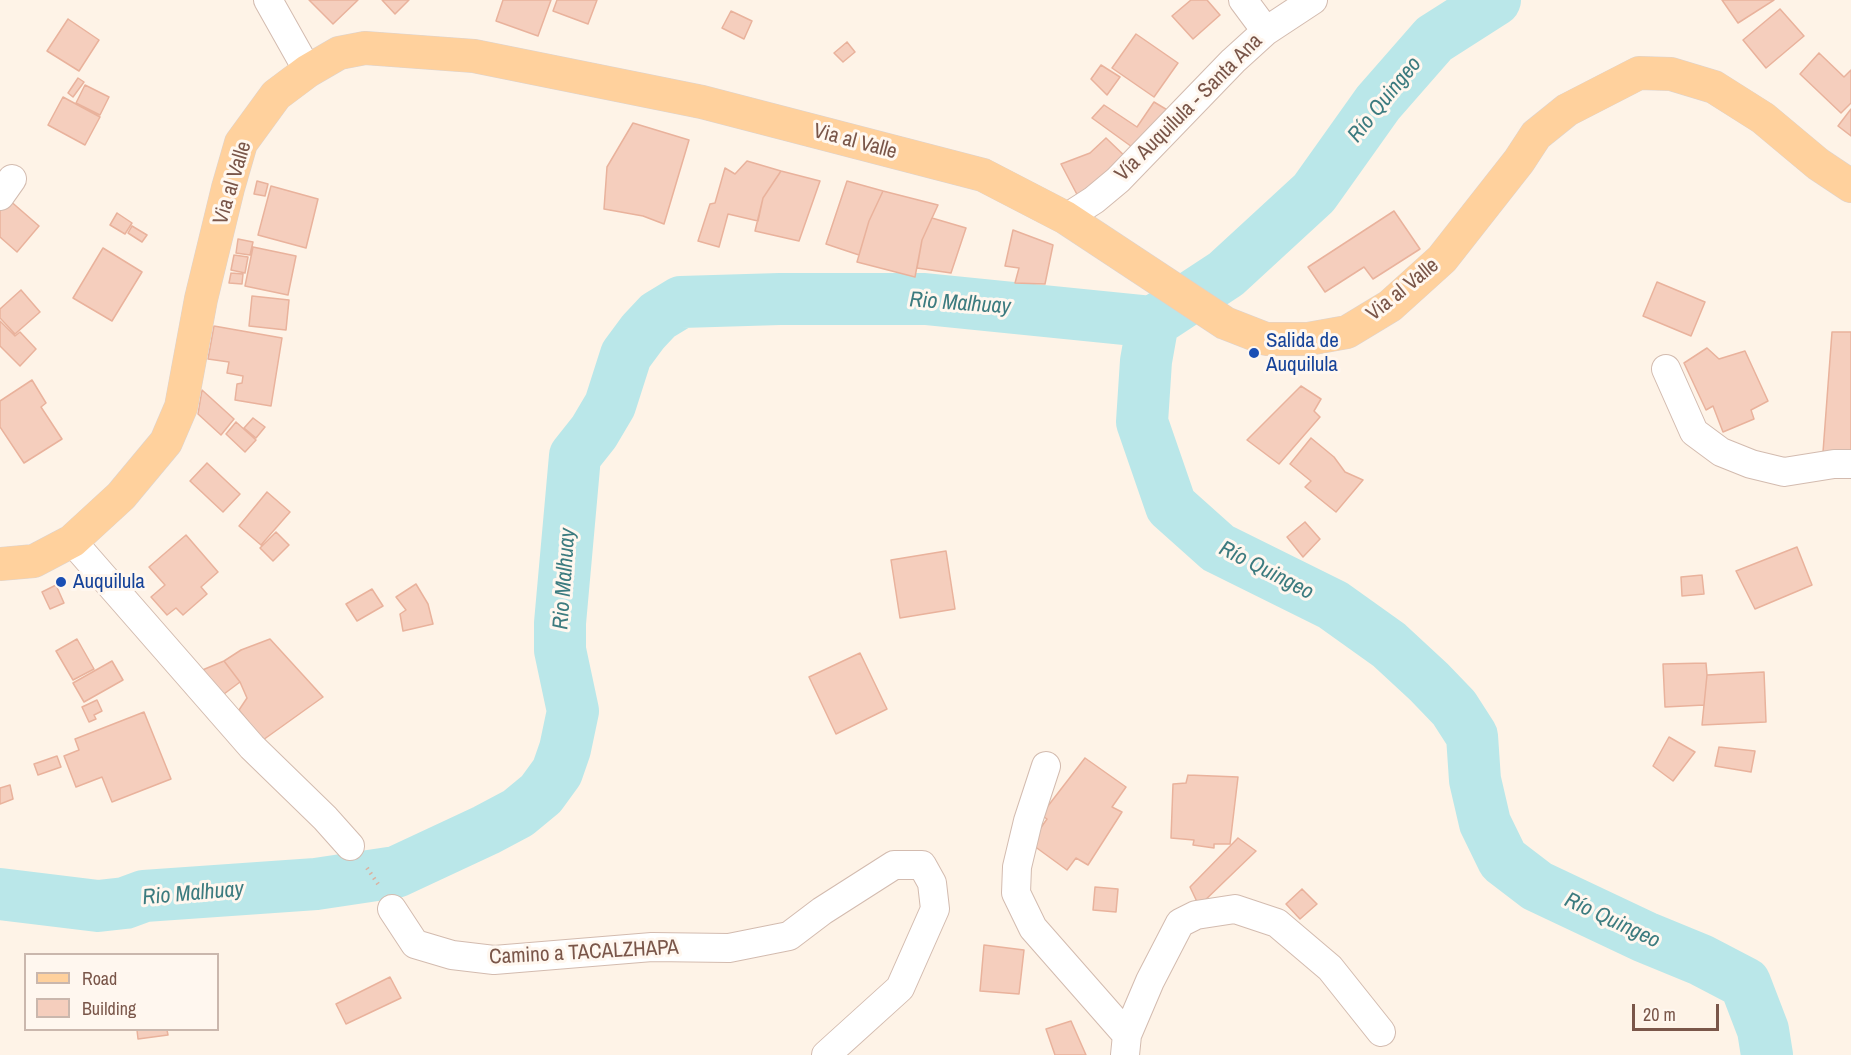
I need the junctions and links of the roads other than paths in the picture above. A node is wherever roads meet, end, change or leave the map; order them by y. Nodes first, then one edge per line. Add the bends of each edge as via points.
1 (268, 0) edge
2 (1243, 0) edge
3 (1313, 0) edge
4 (1266, 31) junction
5 (308, 71) junction
6 (1851, 186) edge
7 (1077, 224) junction
8 (1666, 369) dead end
9 (1851, 464) edge
10 (72, 541) junction
11 (0, 564) edge
12 (1046, 766) dead end
13 (350, 846) road end
14 (392, 909) road end
15 (1380, 1032) dead end
16 (1126, 1045) edge
17 (826, 1055) edge

1 - 5 street
2 - 4 street
3 - 4 street, Vía Auquilula - Santa Ana
4 - 7 street, Vía Auquilula - Santa Ana via 1094,200
5 - 7 main road, Via al Valle via 339,53 364,48 474,56 702,102 983,175
5 - 10 main road, Via al Valle via 276,95 241,143 201,299 181,406 166,442 120,496
6 - 7 main road, Via al Valle via 1763,118 1714,87 1671,74 1639,74 1567,110 1536,135 1442,259 1390,306 1347,332 1308,339 1266,339 1225,323
8 - 9 street via 1694,432 1721,452 1784,472
10 - 11 main road, Via al Valle via 34,561
10 - 13 street via 252,747
12 - 16 street via 1017,867 1016,893 1033,928
14 - 17 street, Camino a TACALZHAPA via 415,944 452,955 494,960 652,947 729,948 789,936 894,865 922,865 932,883 935,909 900,988
15 - 16 street via 1330,968 1277,922 1235,909 1196,915 1180,924 1150,981

